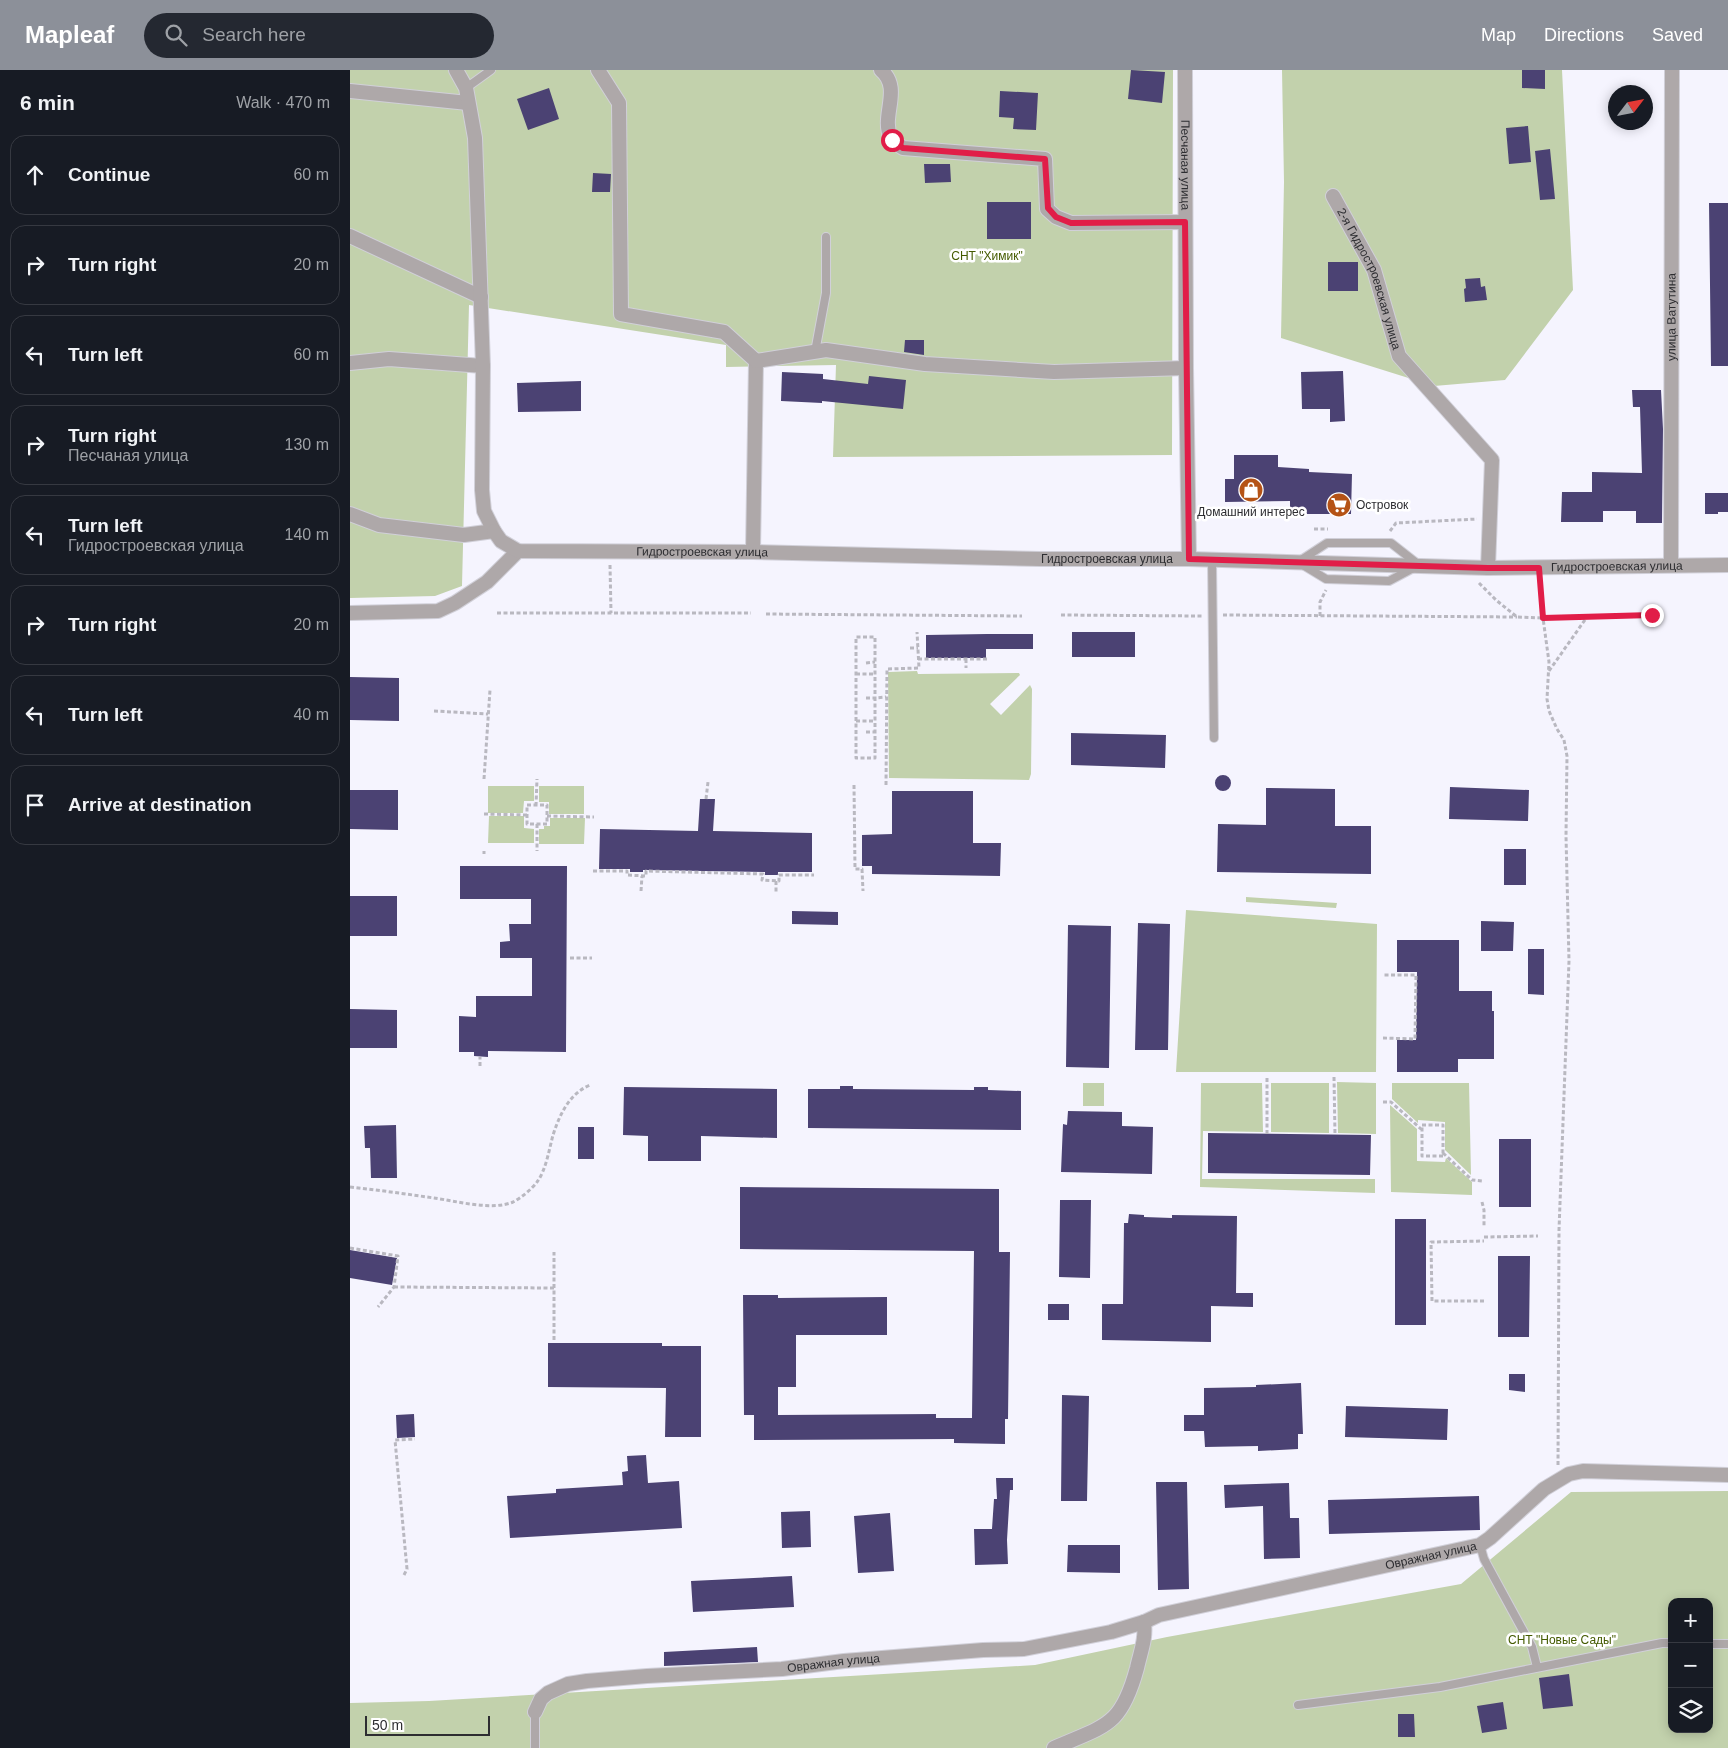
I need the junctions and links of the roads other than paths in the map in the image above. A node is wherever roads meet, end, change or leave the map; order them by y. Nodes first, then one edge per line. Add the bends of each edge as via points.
1 (456, 70) edge
2 (491, 70) edge
3 (598, 70) edge
4 (881, 70) edge
5 (1185, 70) edge
6 (1672, 70) edge
7 (466, 88) junction
8 (350, 91) edge
9 (468, 103) junction
10 (1333, 196) dead end
11 (1185, 222) junction
12 (350, 236) edge
13 (826, 237) dead end
14 (481, 297) junction
15 (815, 352) junction
16 (756, 361) junction
17 (350, 363) edge
18 (483, 366) junction
19 (1186, 368) junction
20 (350, 514) edge
21 (494, 531) junction
22 (518, 551) junction
23 (753, 552) junction
24 (1189, 559) junction
25 (1212, 560) junction
26 (1298, 562) junction
27 (1419, 565) junction
28 (1672, 565) junction
29 (1728, 565) edge
30 (1488, 568) junction
31 (350, 613) edge
32 (1214, 738) dead end
33 (1728, 1475) edge
34 (1480, 1545) junction
35 (1144, 1622) junction
36 (1668, 1643) edge
37 (1713, 1644) edge
38 (1728, 1644) edge
39 (1537, 1667) junction
40 (1298, 1705) dead end
41 (535, 1712) joint
42 (535, 1748) edge
43 (1054, 1748) edge

1 - 7 street
2 - 7 lane
3 - 16 street via 619,103 621,314 724,332
4 - 11 street via 888,76 891,91 888,127 892,140 903,148 1045,159 1048,208 1056,217 1071,223
5 - 11 street, Песчаная улица
6 - 28 street, улица Ватутина
7 - 9 street
8 - 9 street
9 - 14 street via 475,138
10 - 30 street, 2-я Гидростроевская улица via 1374,270 1399,356 1492,460
11 - 19 street, Песчаная улица
12 - 14 street
13 - 15 lane via 826,293
14 - 18 street
15 - 16 street
15 - 19 street via 826,350 925,364 1054,372
16 - 23 street
17 - 18 street via 389,359
18 - 21 street via 482,490 484,511
19 - 24 street, Песчаная улица
20 - 21 street via 379,526 464,535
21 - 22 street via 501,541
22 - 23 street, Гидростроевская улица
22 - 31 street via 487,582 438,611
23 - 24 street, Гидростроевская улица via 1032,559
24 - 25 street, Гидростроевская улица
25 - 26 street, Гидростроевская улица
25 - 32 lane
26 - 27 street, Гидростроевская улица
26 - 27 lane via 1327,543 1391,543
27 - 30 street, Гидростроевская улица
28 - 29 street, Гидростроевская улица
28 - 30 street, Гидростроевская улица
33 - 34 street, Овражная улица via 1583,1471 1568,1474 1544,1489
34 - 35 street, Овражная улица
34 - 39 lane via 1484,1559 1532,1647
35 - 41 street, Овражная улица via 1111,1632 1024,1649 587,1681 568,1684 548,1693
35 - 43 street via 1146,1637 1124,1706 1100,1728
36 - 39 lane
37 - 38 lane
39 - 40 lane via 1440,1687
41 - 42 lane

